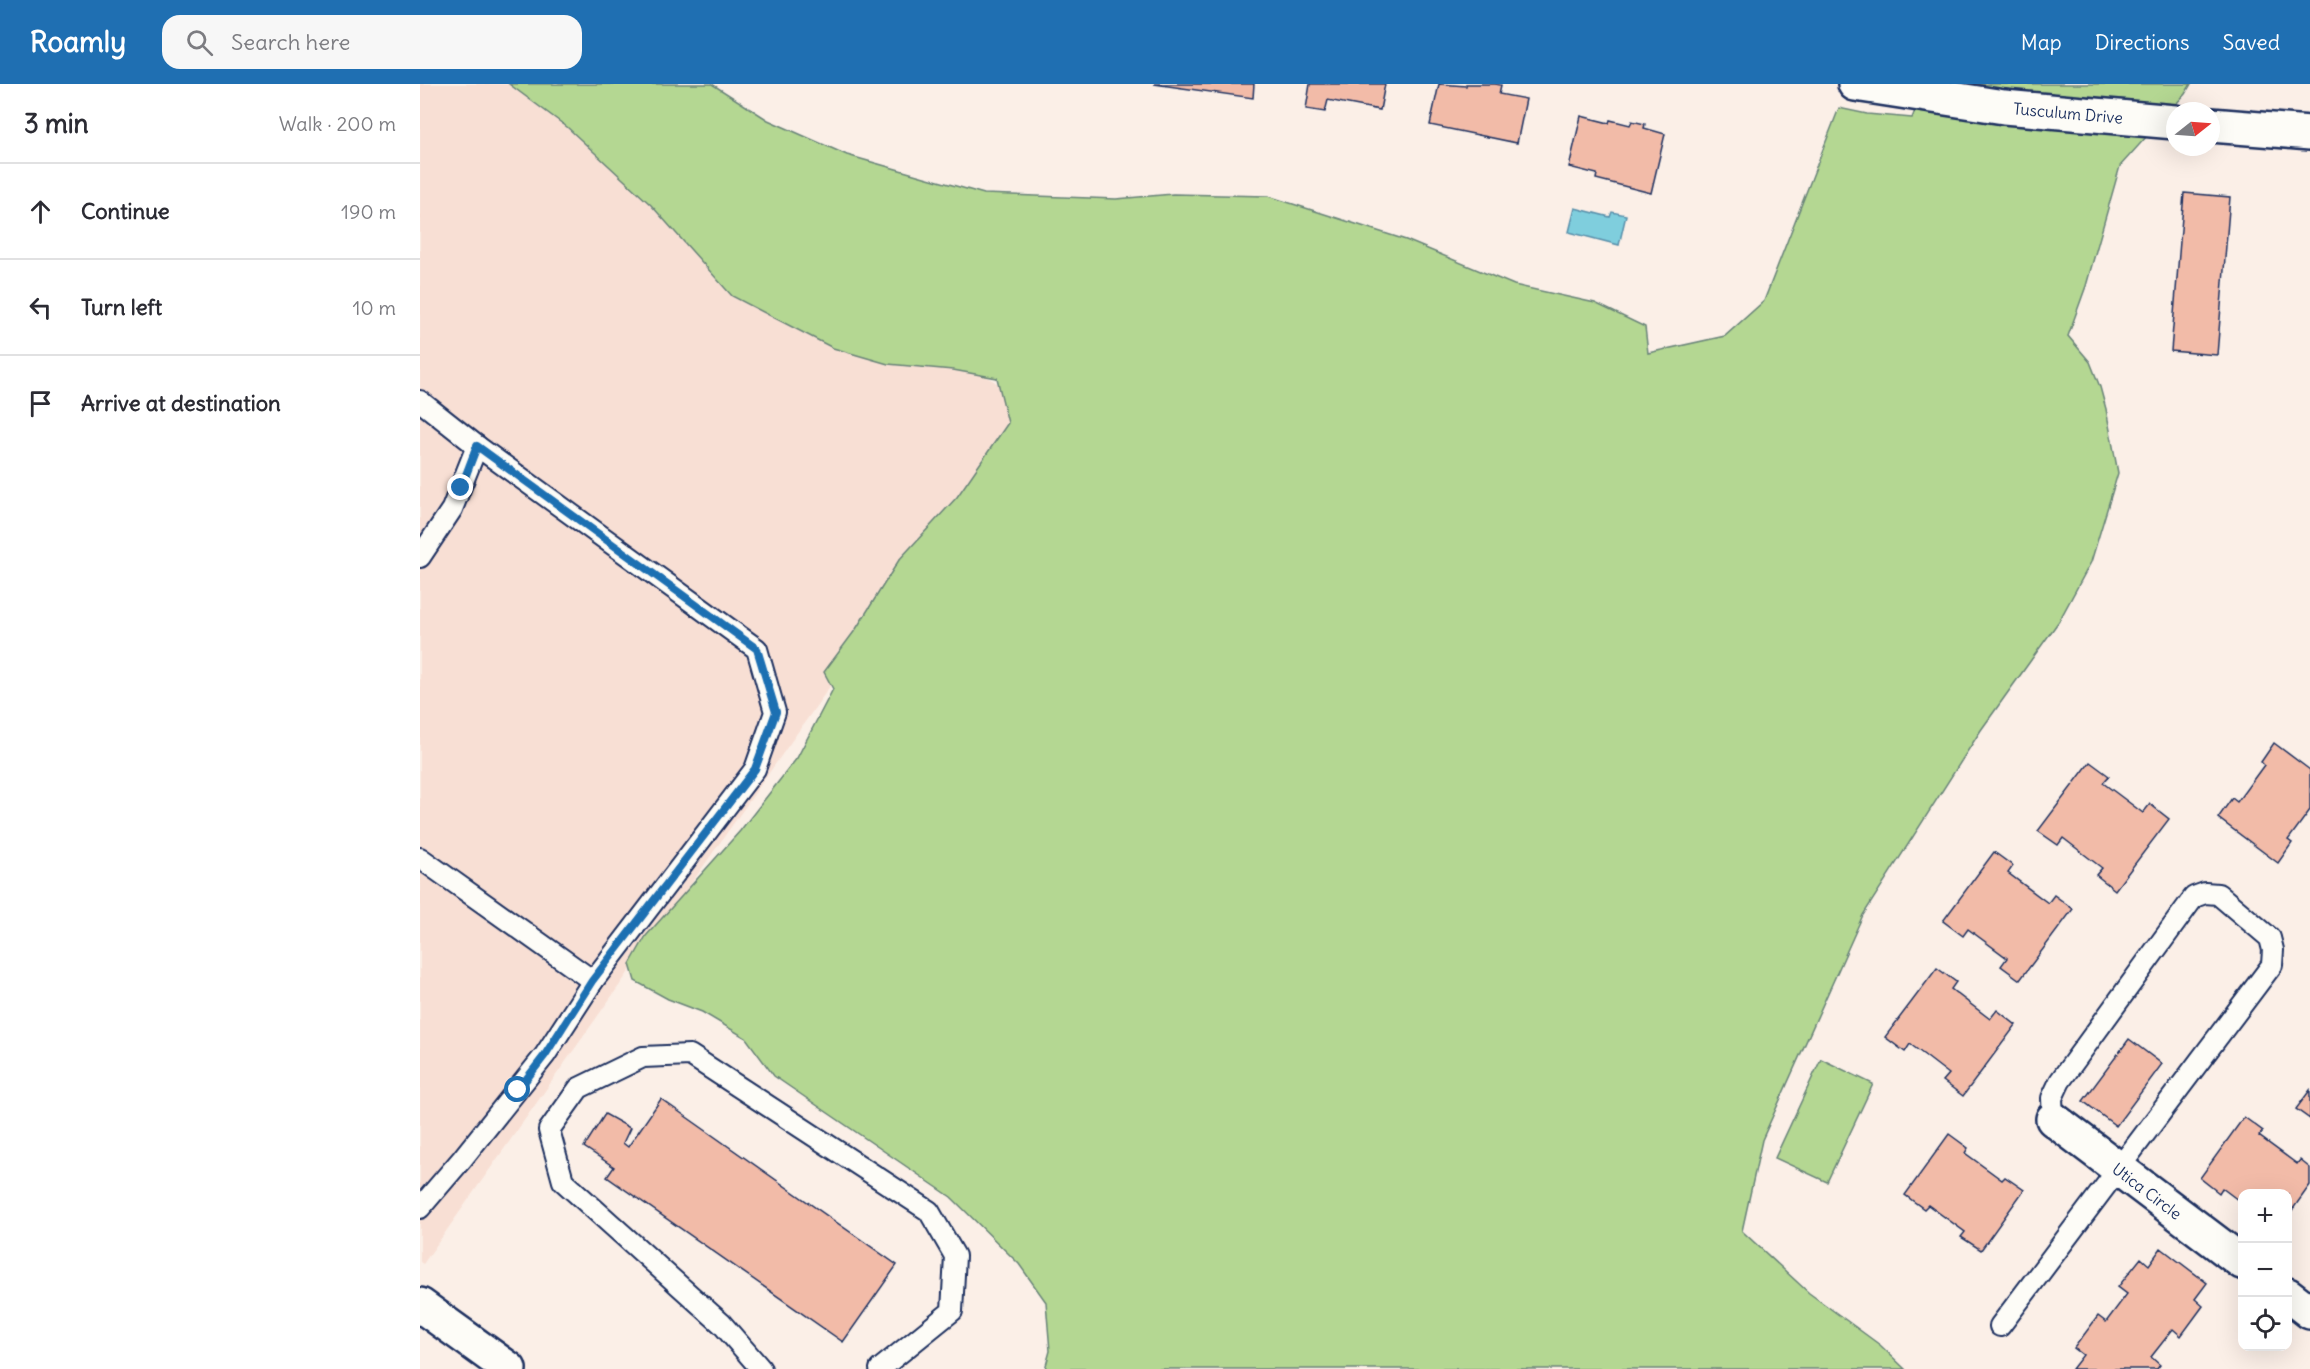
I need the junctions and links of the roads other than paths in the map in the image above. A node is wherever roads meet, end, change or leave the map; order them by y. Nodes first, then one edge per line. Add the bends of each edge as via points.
1 (1856, 84) edge
2 (2166, 121) edge
3 (2220, 126) edge
4 (2310, 134) edge
5 (420, 401) edge
6 (477, 446) junction
7 (420, 557) edge
8 (420, 858) edge
9 (592, 981) junction
10 (2053, 1119) joint
11 (2118, 1170) junction
12 (420, 1208) edge
13 (2238, 1259) edge
14 (2291, 1297) edge
15 (420, 1305) edge
16 (2310, 1312) edge
17 (2000, 1326) dead end
18 (509, 1369) edge
19 (761, 1369) edge
20 (880, 1369) edge

1 - 2 street, Tusculum Drive via 2004,107
3 - 4 street
5 - 6 lane
6 - 7 lane via 452,508
6 - 9 lane via 757,649 776,712 755,769
8 - 9 lane
9 - 12 lane via 545,1055
10 - 11 street, Utica Circle
10 - 11 lane via 2052,1098 2060,1081 2187,906 2194,897 2218,894 2270,938 2272,965
11 - 13 street, Utica Circle
11 - 17 lane
14 - 16 street
15 - 18 street
19 - 20 lane via 722,1324 563,1181 549,1130 579,1088 643,1057 690,1054 929,1211 955,1256 952,1311

